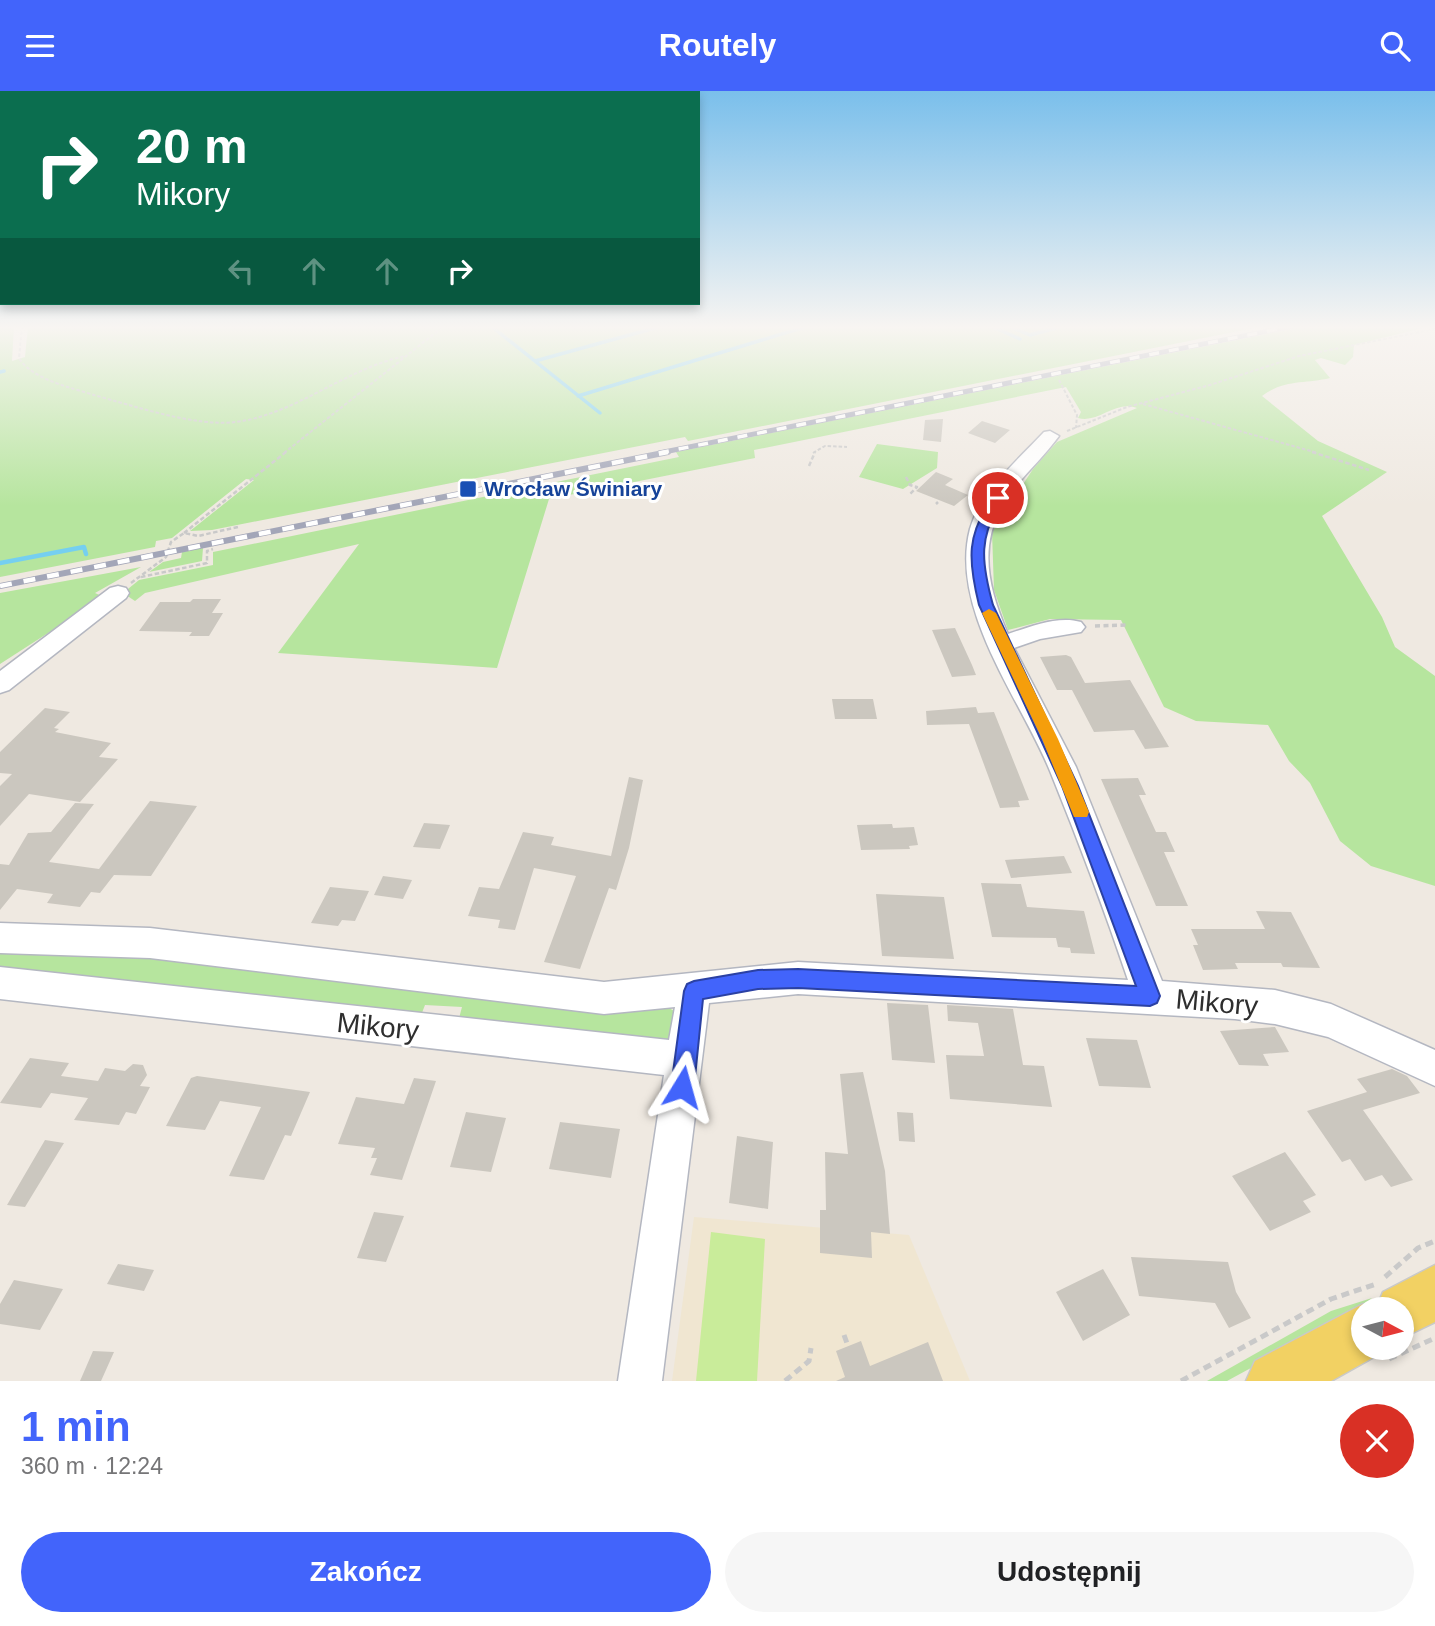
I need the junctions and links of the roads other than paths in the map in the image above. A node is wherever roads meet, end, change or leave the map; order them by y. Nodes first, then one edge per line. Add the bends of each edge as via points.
1 (1050, 436) dead end
2 (118, 593) road end
3 (1073, 627) road end
4 (1001, 643) junction
5 (0, 684) edge
6 (0, 938) edge
7 (0, 983) edge
8 (694, 991) junction
9 (1150, 996) junction
10 (687, 1060) junction
11 (1435, 1068) edge
12 (1435, 1292) edge
13 (1414, 1304) edge
14 (1351, 1339) edge
15 (640, 1381) edge
16 (1275, 1381) edge

1 - 4 street via 1007,485 980,529 980,582
2 - 5 street
3 - 4 street
4 - 9 street via 1055,750
6 - 8 street, Mikory via 150,943 604,998
7 - 10 street, Mikory
8 - 9 street, Mikory via 798,978
8 - 10 street
9 - 11 street, Mikory via 1275,1007 1331,1021
10 - 15 street
12 - 13 main road
14 - 16 main road

